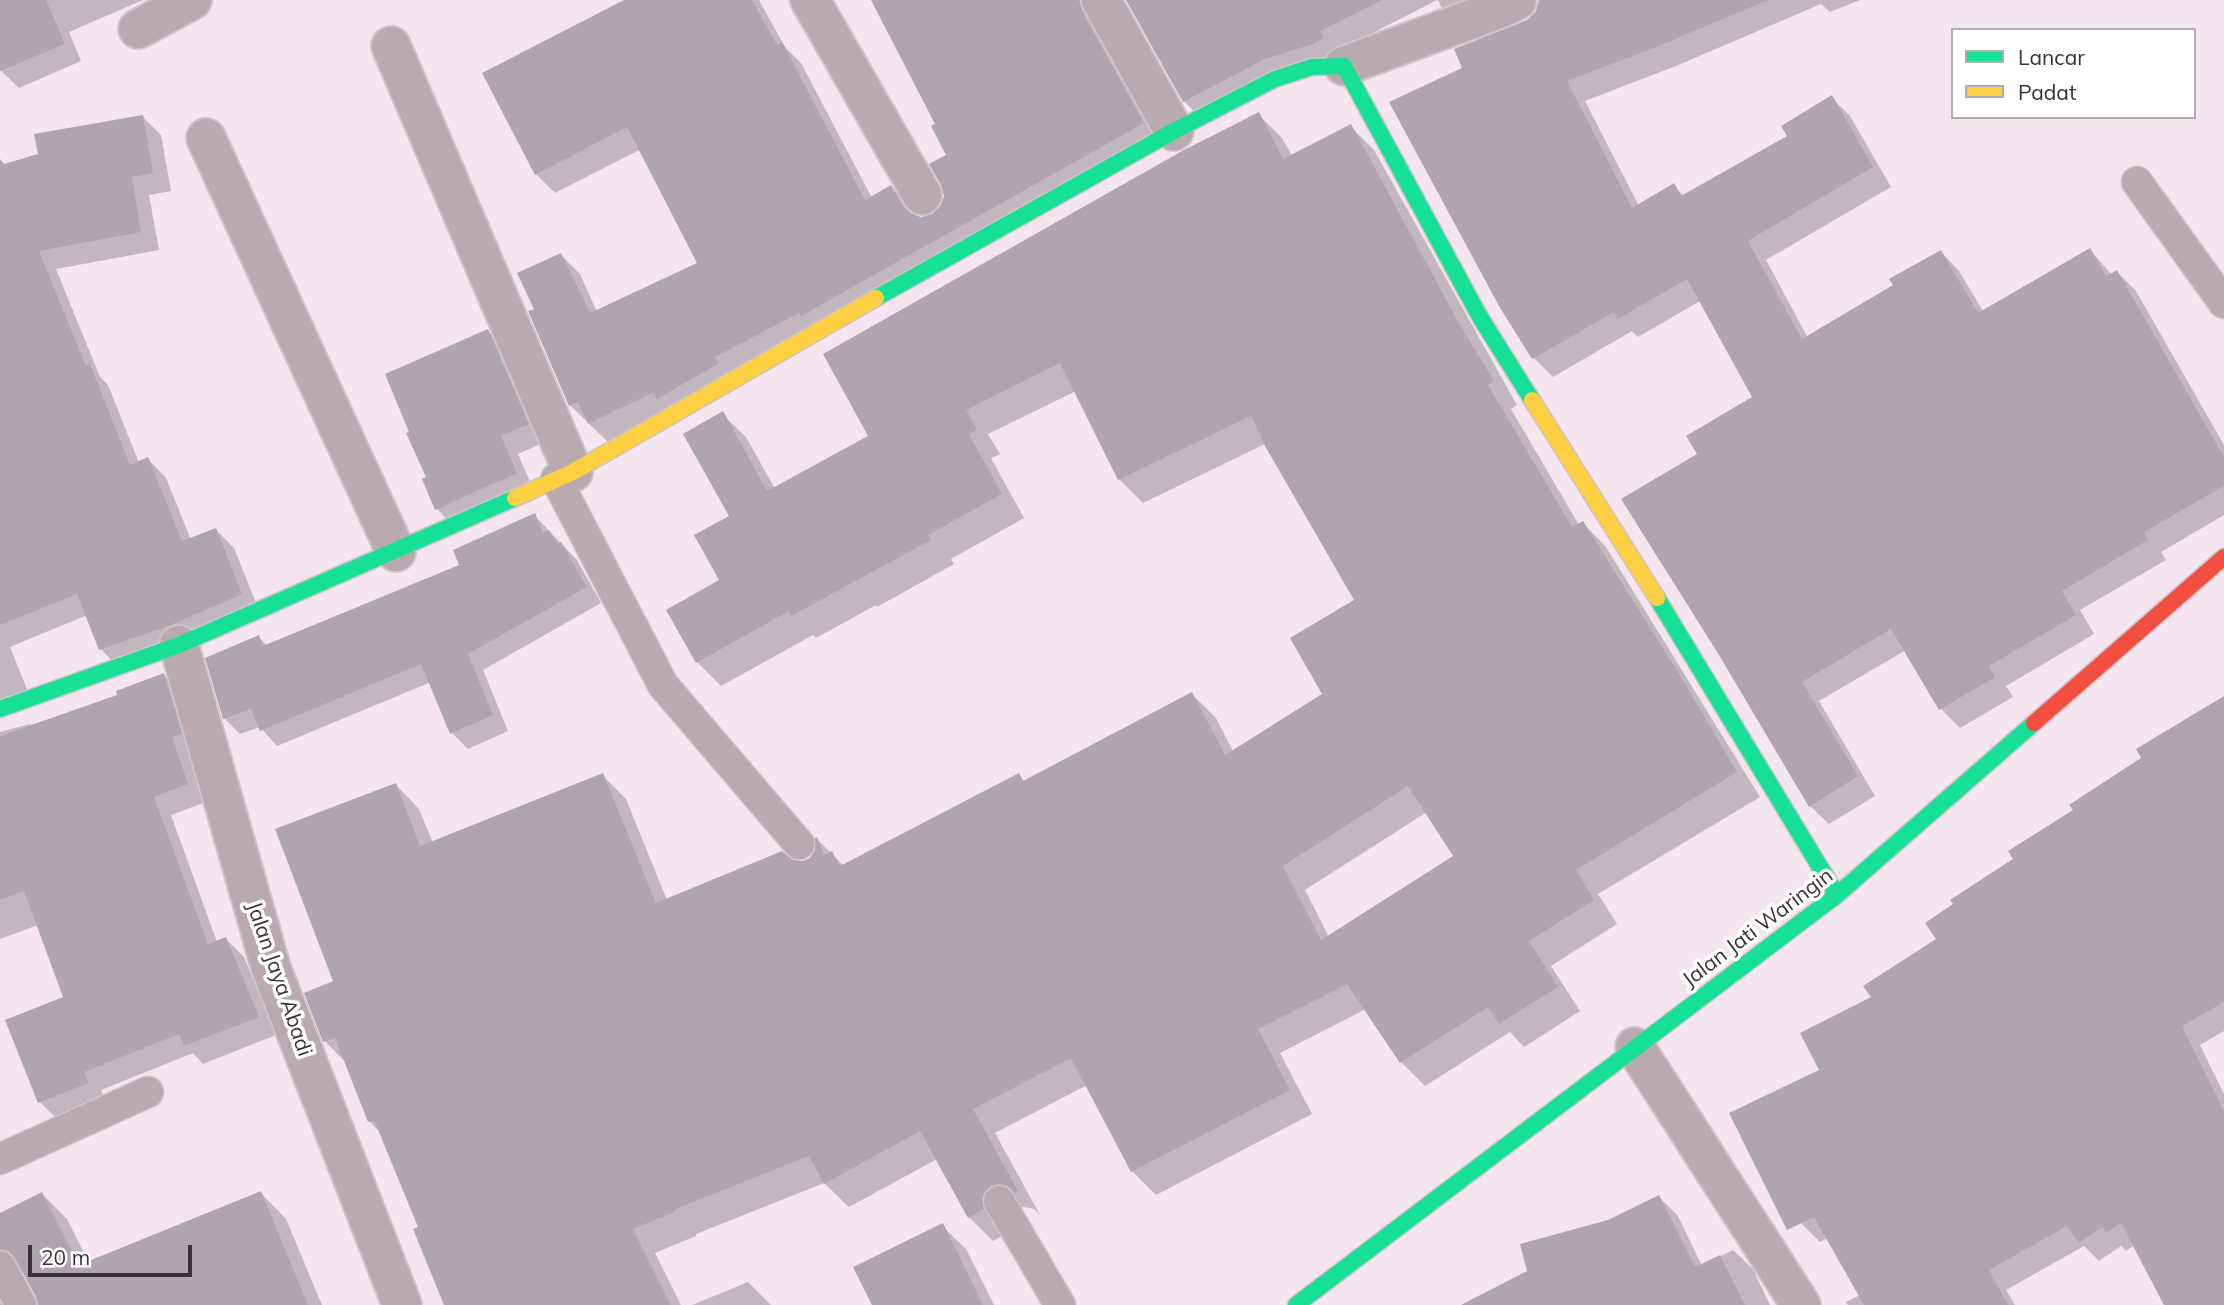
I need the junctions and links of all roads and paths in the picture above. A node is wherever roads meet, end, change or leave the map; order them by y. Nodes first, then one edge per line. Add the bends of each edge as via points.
1 (192, 0) edge
2 (810, 0) edge
3 (1101, 0) edge
4 (1517, 0) edge
5 (138, 29) dead end
6 (391, 46) dead end
7 (1344, 66) junction
8 (1174, 131) junction
9 (206, 138) dead end
10 (2137, 182) dead end
11 (922, 195) dead end
12 (2224, 303) edge
13 (565, 476) junction
14 (396, 552) junction
15 (2224, 557) edge
16 (179, 645) junction
17 (0, 709) edge
18 (799, 844) dead end
19 (1837, 895) junction
20 (1635, 1047) junction
21 (148, 1092) dead end
22 (0, 1159) edge
23 (999, 1201) dead end
24 (0, 1266) edge
25 (21, 1305) edge
26 (402, 1305) edge
27 (1060, 1305) edge
28 (1296, 1305) edge
29 (1801, 1305) edge

1 - 5 street
2 - 11 street
3 - 8 street
4 - 7 street
6 - 13 street
7 - 8 street via 1312,66 1275,79
7 - 19 street via 1480,317 1700,666
8 - 13 street
9 - 14 street
10 - 12 lane
13 - 14 street
13 - 18 lane via 663,685
14 - 16 street
15 - 19 street, Jalan Jati Waringin
16 - 17 street
16 - 26 street, Jalan Jaya Abadi via 271,968
19 - 20 street, Jalan Jati Waringin
20 - 28 street, Jalan Jati Waringin
20 - 29 street
21 - 22 lane
23 - 27 lane
24 - 25 lane

